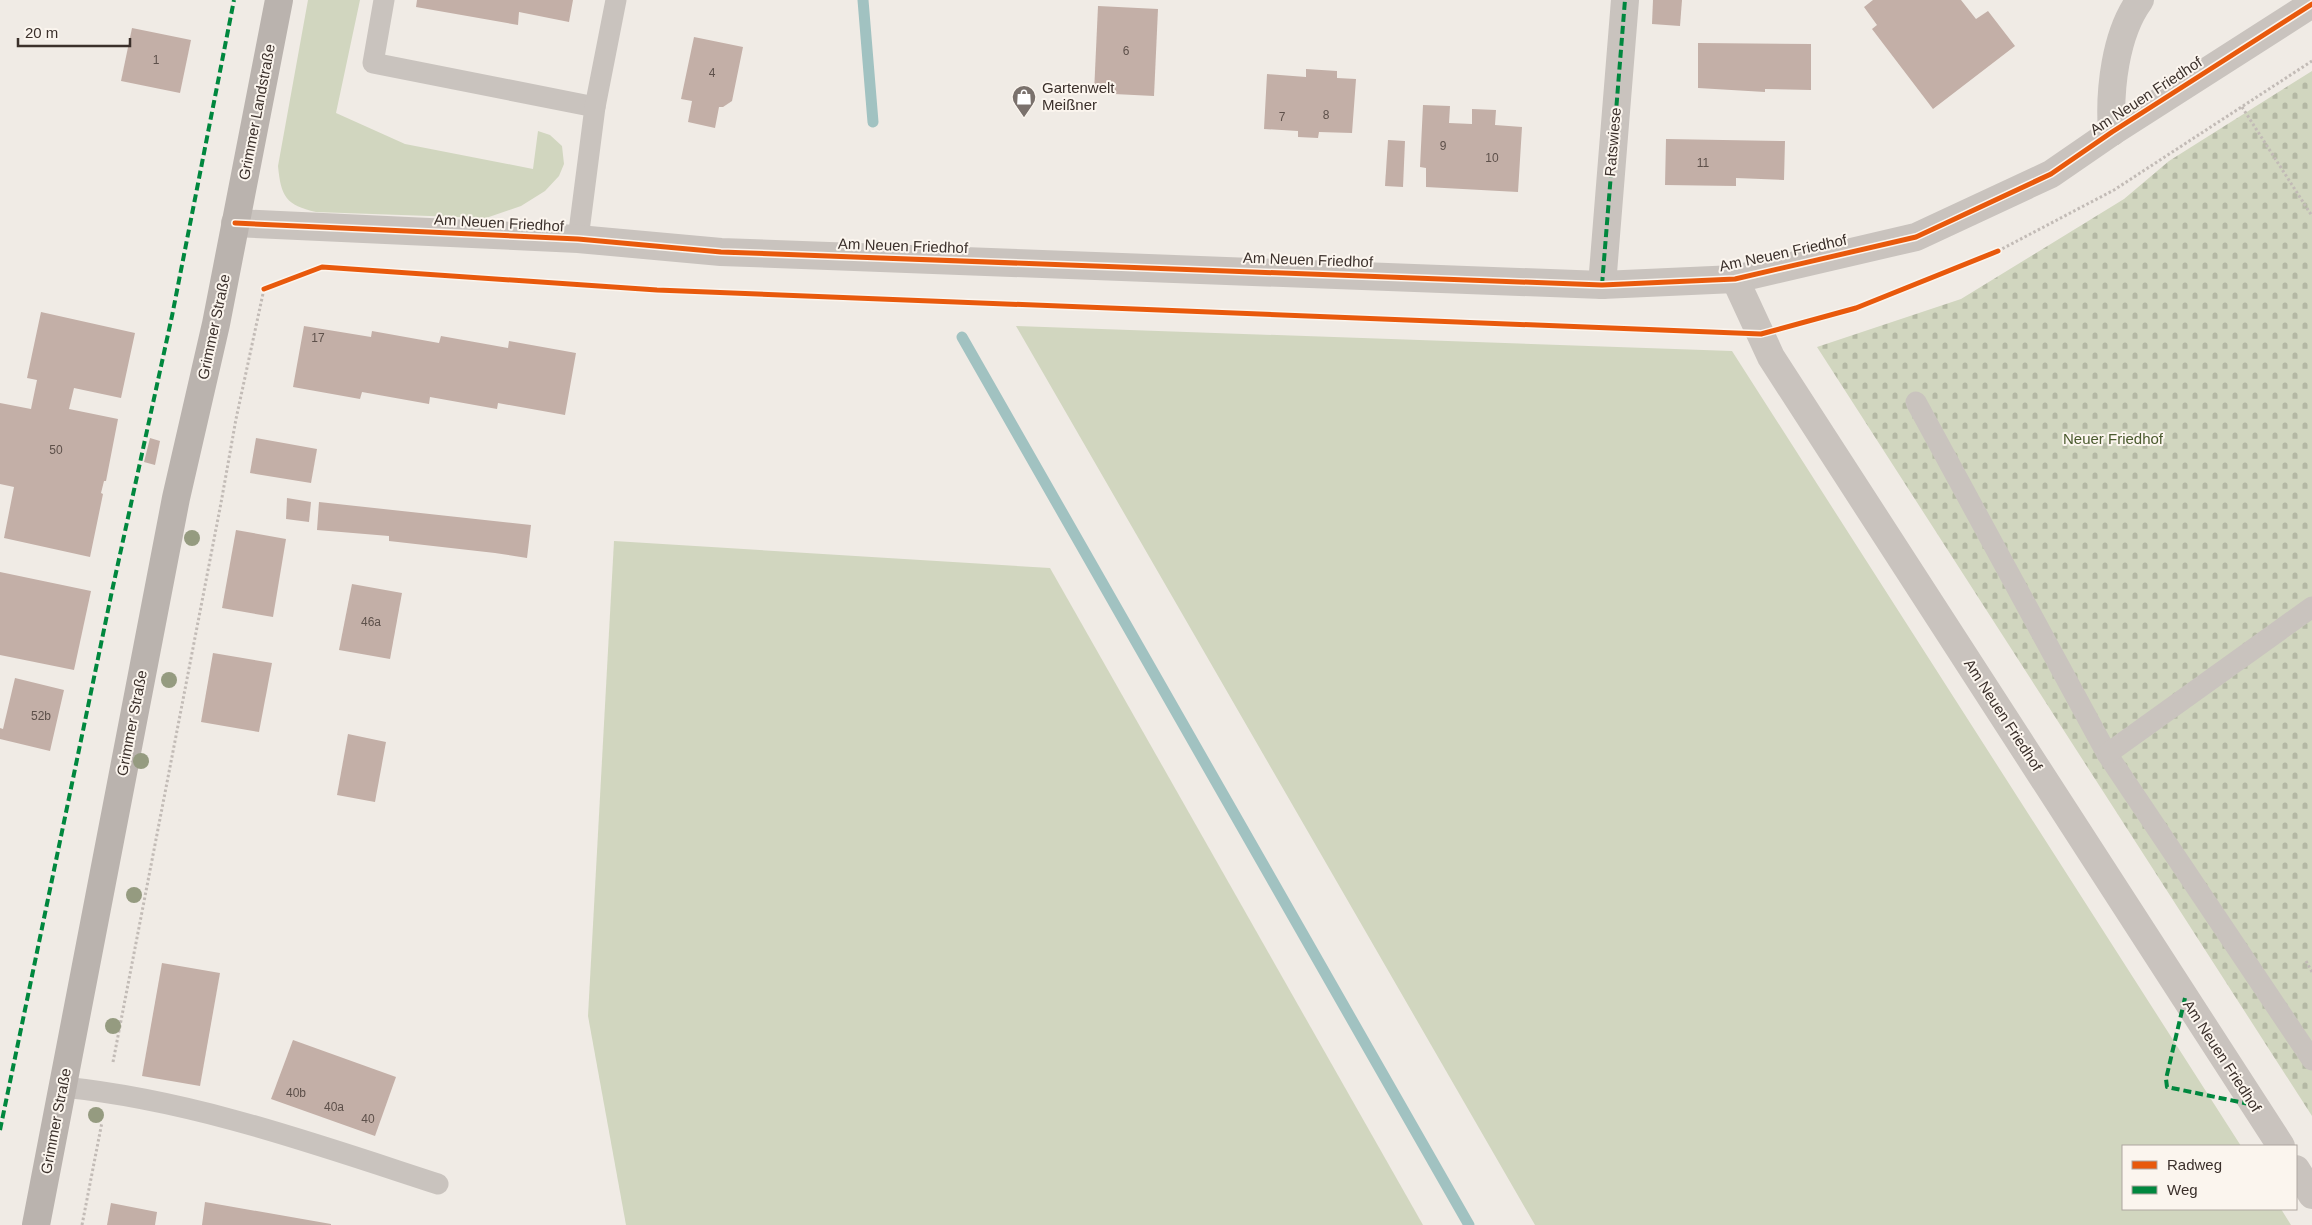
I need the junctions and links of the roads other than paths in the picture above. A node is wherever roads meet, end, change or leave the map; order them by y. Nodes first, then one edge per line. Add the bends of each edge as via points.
1 (279, 0) edge
2 (384, 0) edge
3 (616, 0) edge
4 (1624, 0) edge
5 (2140, 0) edge
6 (2299, 6) edge
7 (595, 107) junction
8 (2112, 132) junction
9 (235, 223) junction
10 (578, 239) junction
11 (1735, 279) junction
12 (1602, 285) junction
13 (1916, 402) dead end
14 (2312, 607) edge
15 (2107, 754) junction
16 (2312, 1060) edge
17 (63, 1087) junction
18 (2280, 1145) edge
19 (2297, 1171) edge
20 (438, 1184) dead end
21 (2312, 1195) edge
22 (36, 1225) edge

1 - 9 main road, Grimmer Landstraße
2 - 7 lane via 373,63
3 - 7 lane
4 - 12 street, Ratswiese
5 - 8 street, Am Neuen Friedhof via 2125,29 2115,71 2110,109
6 - 8 street, Am Neuen Friedhof
7 - 10 lane
8 - 11 street, Am Neuen Friedhof via 2051,174 1916,237
9 - 10 street, Am Neuen Friedhof
9 - 17 main road, Grimmer Straße via 216,324 176,498
10 - 12 street, Am Neuen Friedhof via 721,252
11 - 12 street, Am Neuen Friedhof
11 - 18 street, Am Neuen Friedhof via 1771,356
13 - 15 lane
14 - 15 lane
15 - 16 lane
17 - 20 lane via 107,1092 257,1125
17 - 22 main road, Grimmer Straße
19 - 21 street

